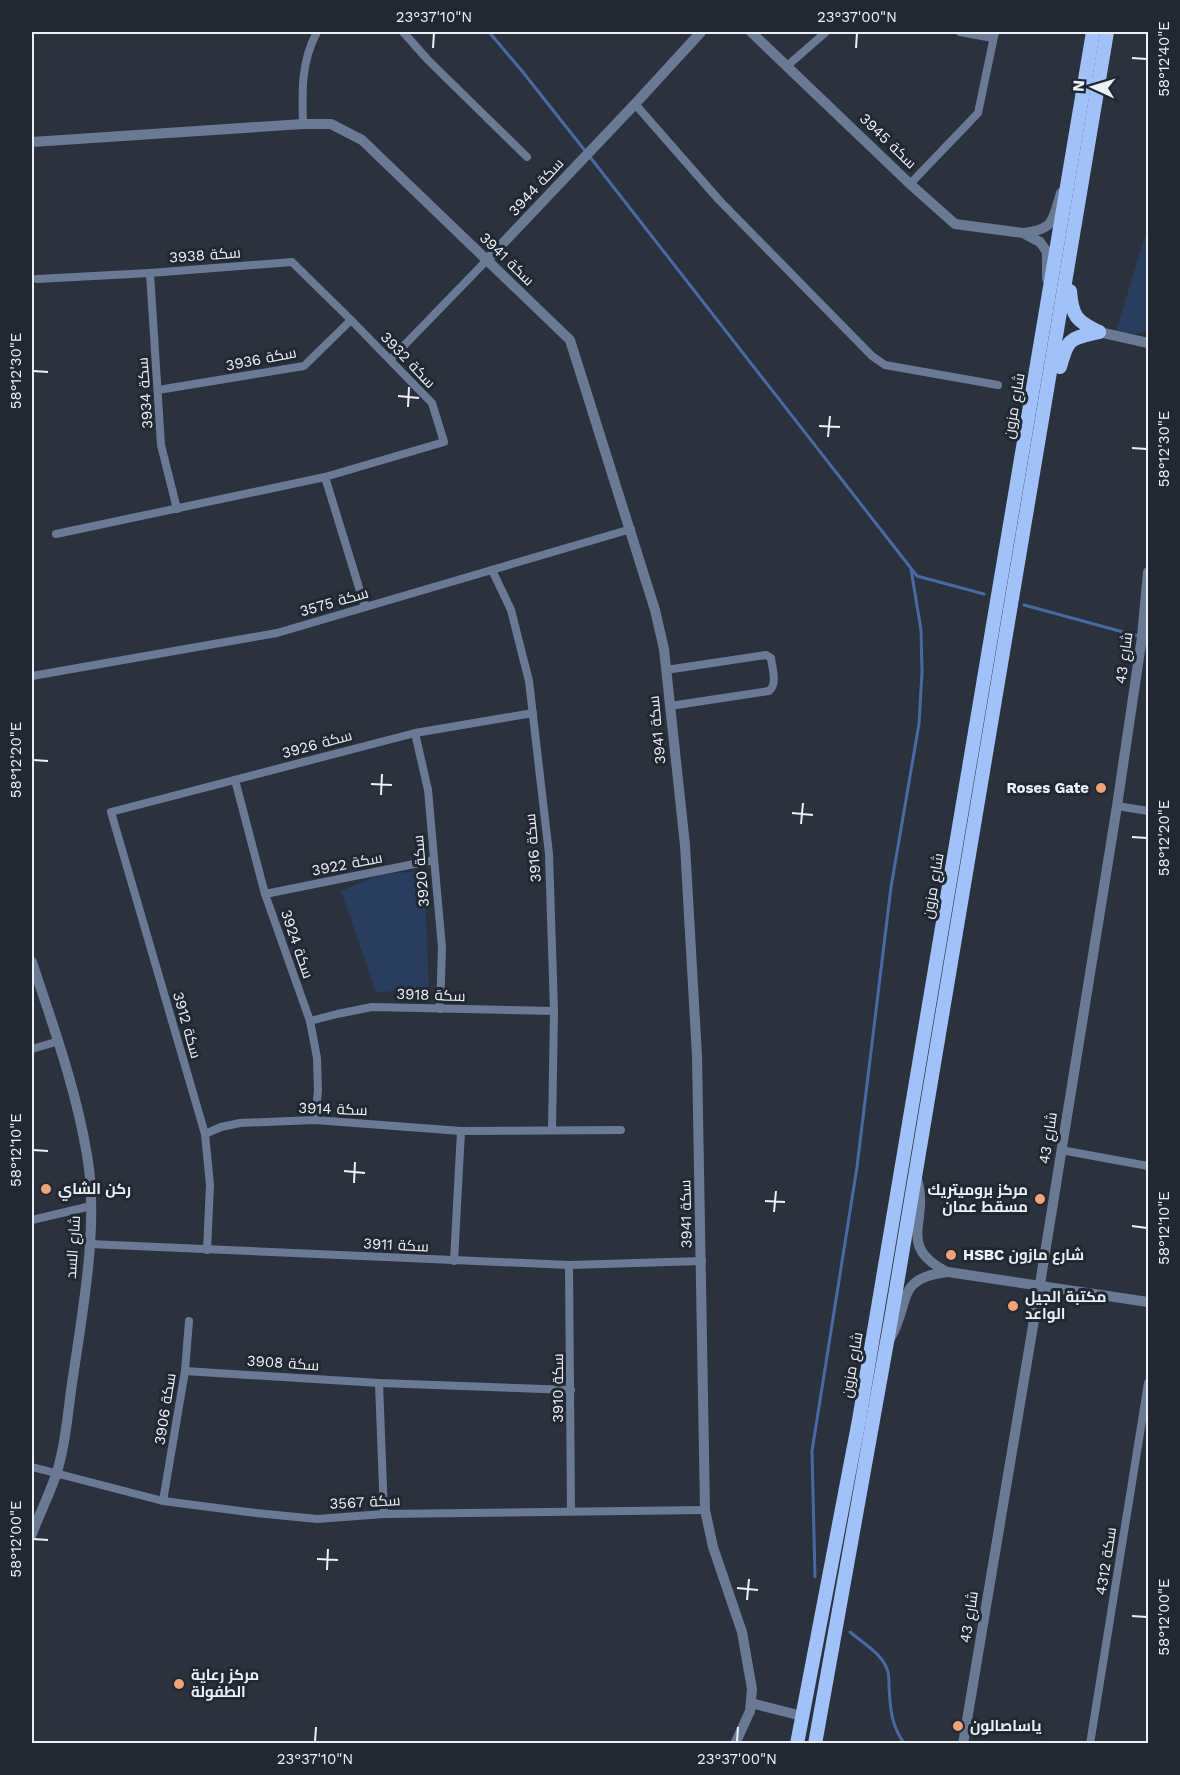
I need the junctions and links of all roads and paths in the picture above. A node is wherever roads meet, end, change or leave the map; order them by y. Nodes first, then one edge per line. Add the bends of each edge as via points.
1 (317, 32) edge
2 (403, 32) edge
3 (701, 32) edge
4 (751, 32) edge
5 (826, 32) edge
6 (960, 32) edge
7 (1093, 32) edge
8 (1107, 32) edge
9 (994, 35) edge
10 (787, 66) junction
11 (635, 104) junction
12 (303, 124) junction
13 (32, 142) edge
14 (1073, 151) junction
15 (527, 157) dead end
16 (910, 184) junction
17 (1023, 234) junction
18 (487, 260) junction
19 (1069, 262) junction
20 (150, 273) junction
21 (37, 279) dead end
22 (1047, 308) junction
23 (351, 320) junction
24 (1099, 332) junction
25 (1149, 343) edge
26 (390, 360) junction
27 (998, 384) dead end
28 (158, 390) junction
29 (1039, 444) junction
30 (325, 477) junction
31 (177, 509) junction
32 (631, 530) junction
33 (56, 534) dead end
34 (492, 570) junction
35 (1149, 572) edge
36 (365, 607) junction
37 (666, 670) junction
38 (34, 676) edge
39 (670, 706) junction
40 (533, 713) junction
41 (415, 732) junction
42 (235, 780) junction
43 (1117, 806) junction
44 (1149, 811) edge
45 (111, 812) joint
46 (434, 860) junction
47 (265, 894) junction
48 (32, 962) edge
49 (440, 1009) junction
50 (554, 1011) junction
51 (310, 1021) junction
52 (58, 1041) junction
53 (32, 1049) edge
54 (315, 1120) junction
55 (552, 1130) junction
56 (621, 1130) dead end
57 (461, 1131) junction
58 (206, 1134) junction
59 (1061, 1150) junction
60 (1149, 1166) edge
61 (915, 1175) junction
62 (91, 1206) junction
63 (32, 1220) edge
64 (89, 1244) junction
65 (207, 1250) junction
66 (454, 1261) junction
67 (702, 1261) junction
68 (570, 1265) junction
69 (948, 1272) junction
70 (1040, 1284) junction
71 (1149, 1302) edge
72 (189, 1321) dead end
73 (887, 1342) junction
74 (185, 1371) junction
75 (379, 1383) junction
76 (1149, 1383) edge
77 (571, 1390) junction
78 (32, 1467) edge
79 (56, 1474) junction
80 (163, 1501) junction
81 (705, 1510) junction
82 (572, 1511) junction
83 (384, 1514) junction
84 (32, 1534) edge
85 (751, 1703) junction
86 (802, 1716) junction
87 (735, 1743) edge
88 (797, 1743) edge
89 (815, 1743) edge
90 (963, 1743) edge
91 (1090, 1743) edge

1 - 12 street via 309,47 302,84
2 - 15 street
3 - 11 street, سكة 3944
4 - 10 street, سكة 3945
5 - 10 street
6 - 9 street
7 - 14 main road, شارع مزون
8 - 19 main road, شارع مزون
9 - 16 street via 978,113
10 - 16 street, سكة 3945
11 - 18 street, سكة 3944
11 - 27 street via 719,200 872,356 885,365
12 - 13 street, سكة 3941
12 - 18 street, سكة 3941 via 331,124 362,140
14 - 17 street via 1052,222 1042,231
14 - 22 main road, شارع مزون
16 - 17 street, سكة 3945 via 955,224
17 - 22 street via 1040,242 1047,252
18 - 26 street, سكة 3944
18 - 32 street, سكة 3941 via 570,340
19 - 24 main road via 1071,307 1076,318
19 - 29 main road, شارع مزون
20 - 21 street, سكة 3938
20 - 23 street, سكة 3938 via 292,262
20 - 28 street, سكة 3934
22 - 86 main road, شارع مزون via 859,1420
23 - 26 street, سكة 3932
23 - 28 street, سكة 3936 via 304,366
24 - 25 street
24 - 29 main road via 1065,346
26 - 30 street, سكة 3932 via 432,403 444,442
28 - 31 street, سكة 3934 via 161,445
29 - 61 main road, شارع مزون
30 - 31 street, سكة 3932
30 - 36 street
31 - 33 street, سكة 3932
32 - 34 street, سكة 3575
32 - 37 street, سكة 3941 via 655,610
34 - 36 street, سكة 3575
34 - 40 street, سكة 3916 via 511,610
35 - 43 street, شارع 43
36 - 38 street, سكة 3575 via 277,633
37 - 39 street, سكة 3941
37 - 39 street via 766,655 771,658 774,683 769,691
39 - 67 street, سكة 3941 via 685,845 697,1056
40 - 41 street, سكة 3926
40 - 50 street, سكة 3916 via 549,854
41 - 42 street, سكة 3926
41 - 46 street, سكة 3920 via 428,790
42 - 45 street, سكة 3926
42 - 47 street, سكة 3924
43 - 44 street
43 - 59 street, شارع 43
45 - 58 street, سكة 3912
46 - 47 street, سكة 3922
46 - 49 street, سكة 3920 via 442,948
47 - 51 street, سكة 3924
48 - 52 street, شارع السد
49 - 50 street, سكة 3918
49 - 51 street, سكة 3918 via 372,1007
50 - 55 street, سكة 3916
51 - 54 street, سكة 3924 via 317,1058
52 - 53 street
52 - 62 street, شارع السد via 87,1156
54 - 57 street, سكة 3914
54 - 58 street, سكة 3914 via 240,1123
55 - 56 street, سكة 3914
55 - 57 street, سكة 3914
57 - 66 street
58 - 65 street, سكة 3912 via 210,1185
59 - 60 street
59 - 70 street, شارع 43
61 - 69 street via 920,1194 919,1246 929,1261
61 - 73 main road, شارع مزون
62 - 63 street
62 - 64 street, شارع السد
64 - 65 street, سكة 3911
64 - 79 street, شارع السد
65 - 66 street, سكة 3911
66 - 68 street, سكة 3911
67 - 68 street, سكة 3911
67 - 81 street, سكة 3941
68 - 77 street, سكة 3910
69 - 70 street
69 - 73 street via 927,1276 912,1285
70 - 71 street
70 - 90 street, شارع 43
72 - 74 street, سكة 3906
73 - 89 main road, شارع مزون
74 - 75 street, سكة 3908
74 - 80 street, سكة 3906
75 - 77 street, سكة 3908
75 - 83 street
76 - 91 street, سكة 4312
77 - 82 street, سكة 3910
78 - 79 street, سكة 3567
79 - 80 street, سكة 3567
79 - 84 street, شارع السد
80 - 83 street, سكة 3567 via 317,1519
81 - 82 street, سكة 3567
81 - 85 street, سكة 3941 via 713,1547 742,1632
82 - 83 street, سكة 3567
85 - 86 street
85 - 87 street, سكة 3941
86 - 88 main road, شارع مزون

